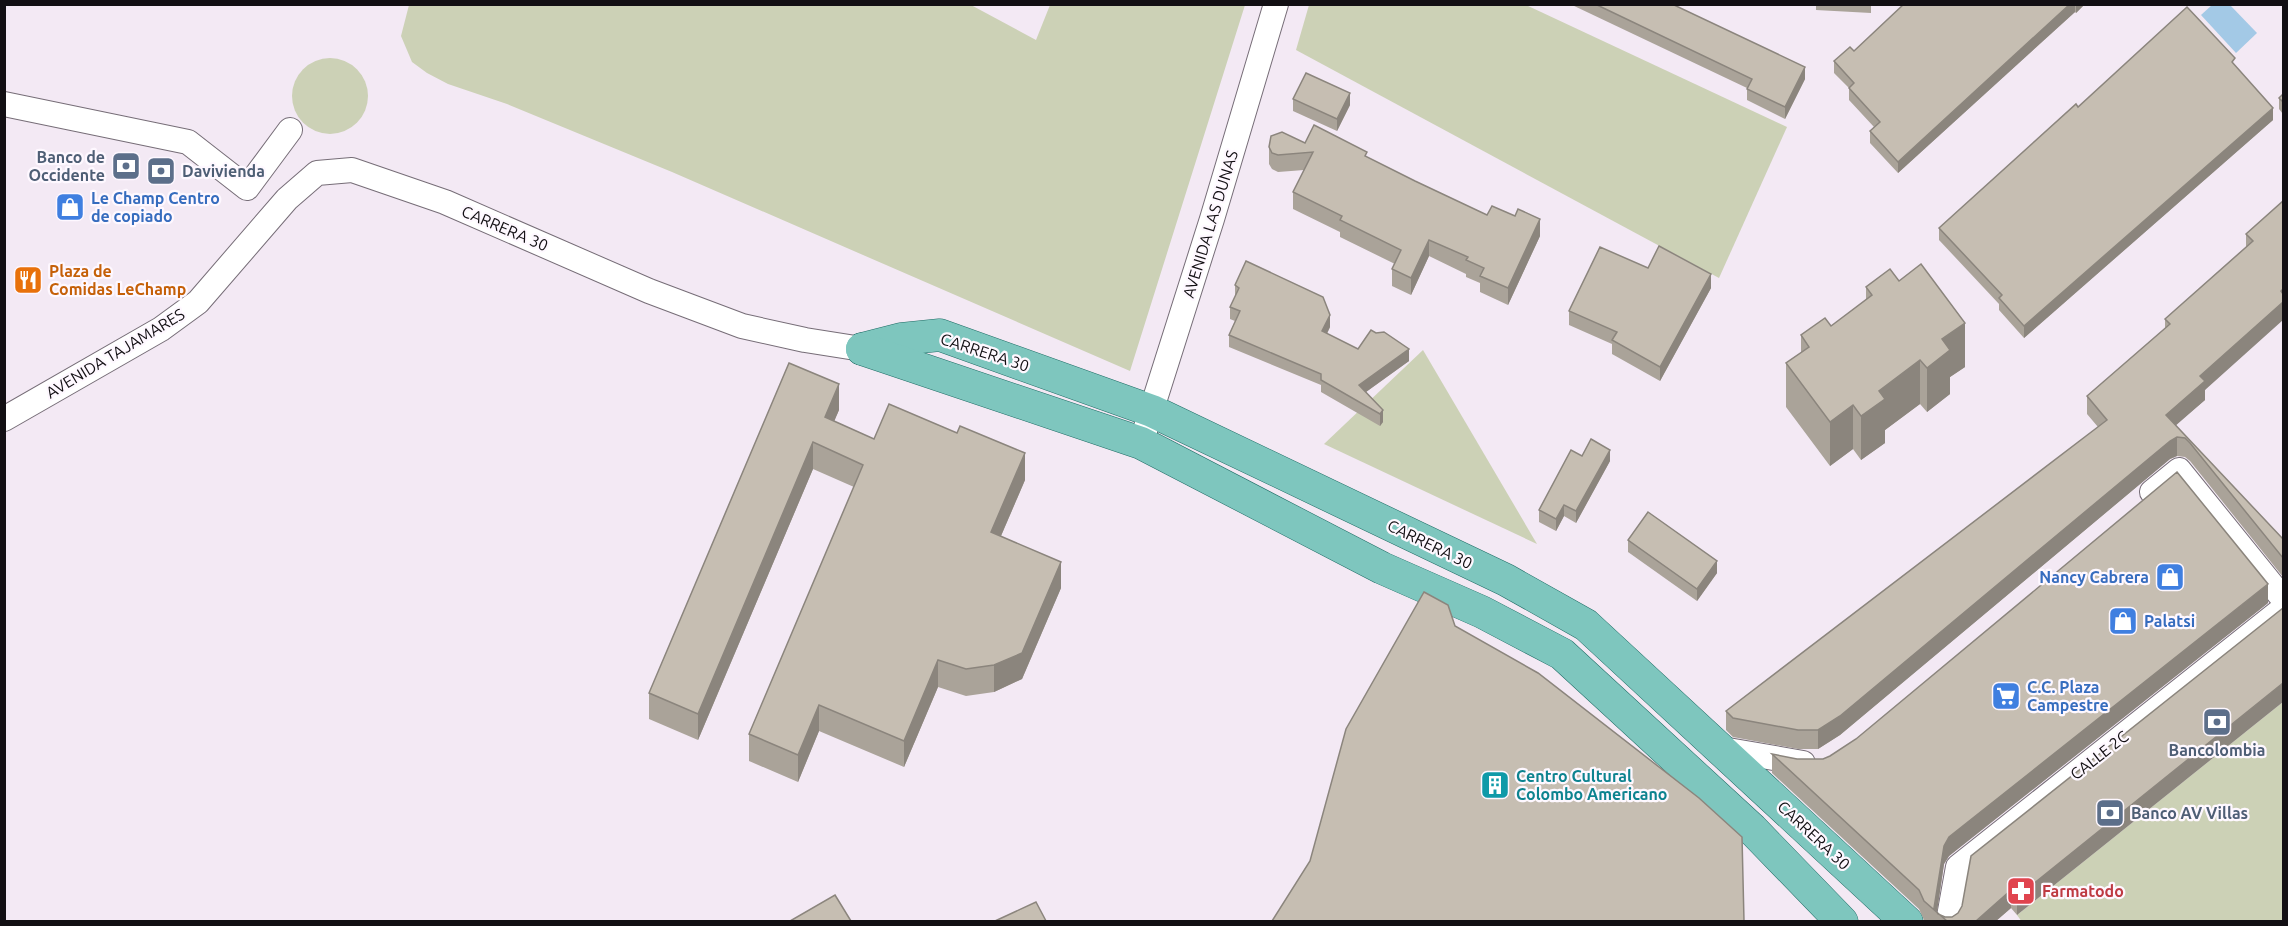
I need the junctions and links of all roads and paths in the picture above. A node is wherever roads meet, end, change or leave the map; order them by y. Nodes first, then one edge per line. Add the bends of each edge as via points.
1 (1276, 4) edge
2 (4, 104) edge
3 (290, 130) dead end
4 (352, 170) joint
5 (862, 349) junction
6 (1152, 411) junction
7 (4, 419) edge
8 (1141, 443) junction
9 (2134, 508) edge
10 (2283, 600) edge
11 (2283, 608) edge
12 (1722, 749) junction
13 (1822, 763) edge
14 (1842, 921) edge
15 (1907, 921) edge
16 (1948, 921) edge

1 - 6 street, AVENIDA LAS DUNAS
2 - 3 street via 188,142 247,188
4 - 5 street, CARRERA 30 via 445,202 649,291 742,326 802,344
4 - 7 street, AVENIDA TAJAMARES via 317,173 286,199 198,302 161,329
5 - 6 main road, CARRERA 30 via 940,335
5 - 8 main road, CARRERA 30
6 - 8 street, AVENIDA LAS DUNAS
6 - 12 main road, CARRERA 30 via 1506,580 1586,625
8 - 14 main road, CARRERA 30 via 1382,568 1482,612 1562,654 1752,829
9 - 10 street via 2179,470
11 - 16 street, CALLE 2C via 1958,867
12 - 13 street via 1797,763
12 - 15 main road, CARRERA 30

